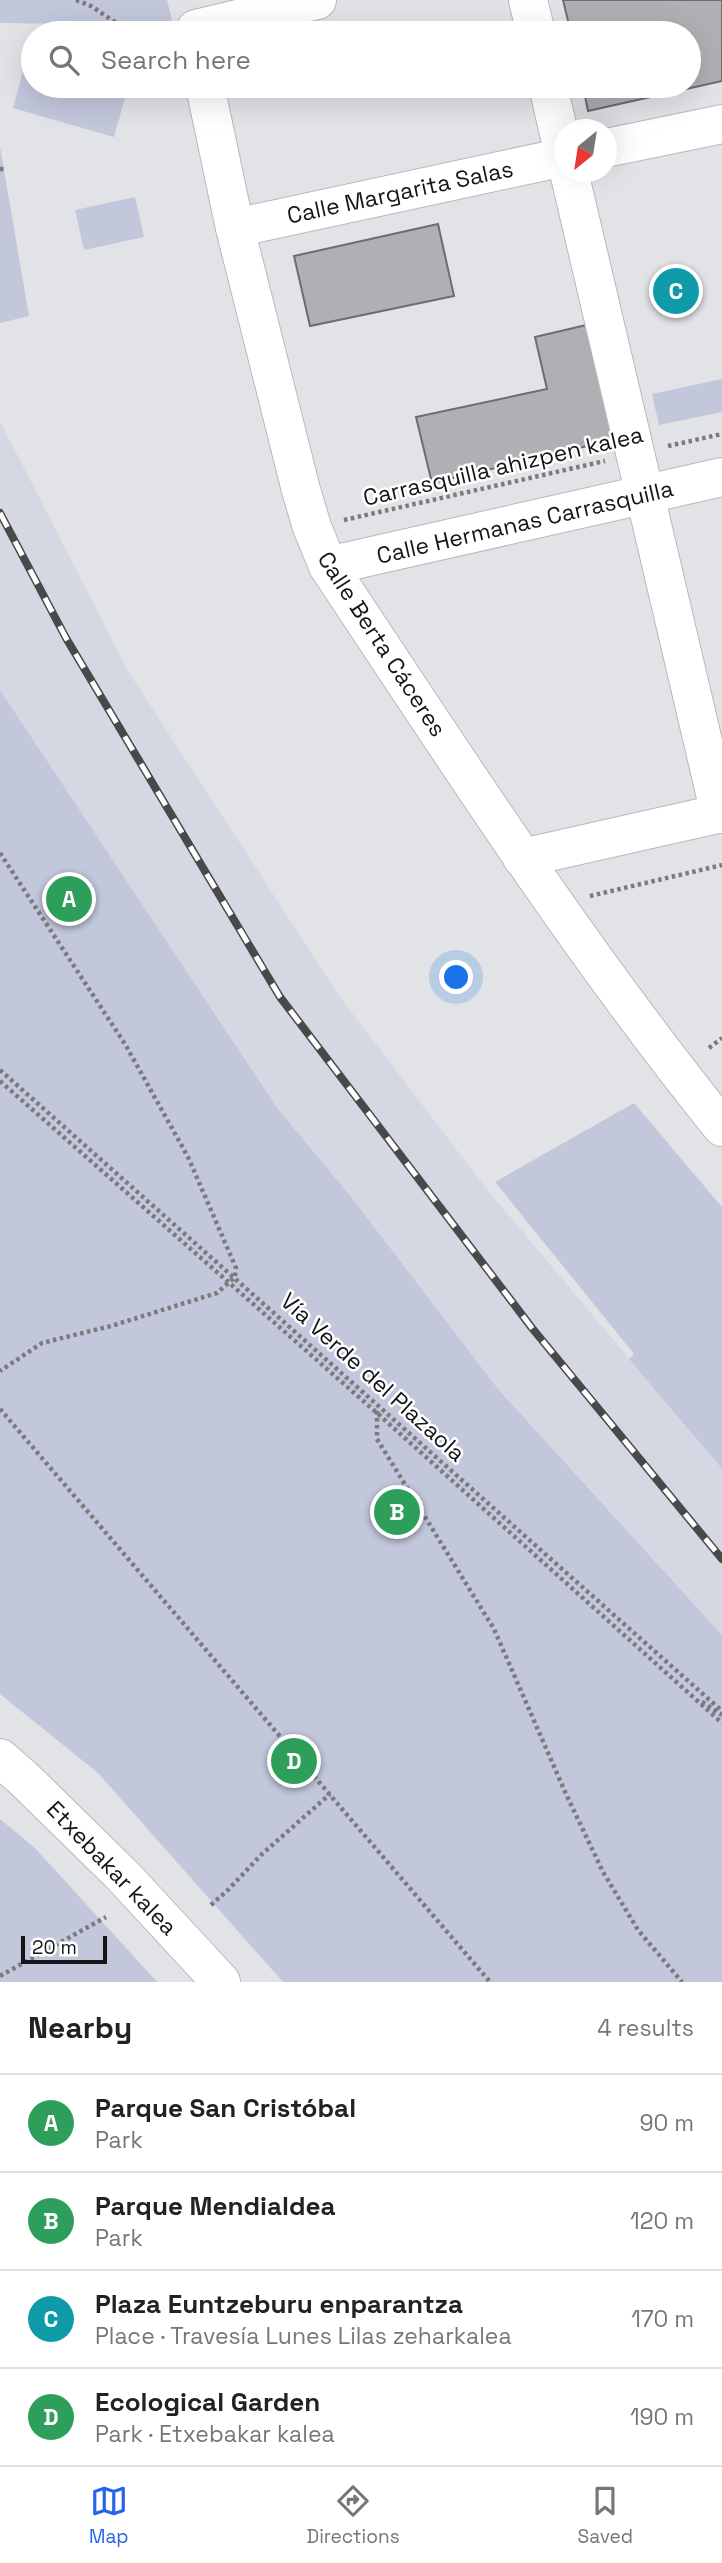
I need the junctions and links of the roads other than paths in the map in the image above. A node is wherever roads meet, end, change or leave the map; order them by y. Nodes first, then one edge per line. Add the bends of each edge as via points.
1 (317, 0) edge
2 (528, 0) edge
3 (194, 21) edge
4 (533, 21) edge
5 (207, 98) edge
6 (551, 98) edge
7 (556, 119) edge
8 (722, 124) edge
9 (617, 146) edge
10 (554, 158) edge
11 (585, 193) edge
12 (234, 228) junction
13 (722, 477) edge
14 (646, 496) junction
15 (327, 566) junction
16 (721, 814) edge
17 (522, 858) junction
18 (722, 1127) edge
19 (0, 1758) edge
20 (221, 1982) edge

1 - 3 street
2 - 4 street
5 - 12 street, Calle Berta Cáceres
6 - 7 street
8 - 9 street
10 - 12 street, Calle Margarita Salas
11 - 14 street via 635,386 636,454
12 - 15 street, Calle Berta Cáceres via 312,527
13 - 14 street, Calle Hermanas Carrasquilla
14 - 15 street, Calle Hermanas Carrasquilla
14 - 16 street
15 - 17 street, Calle Berta Cáceres
16 - 17 street
17 - 18 street, Calle Berta Cáceres via 657,1047
19 - 20 street, Etxebakar kalea via 123,1876

